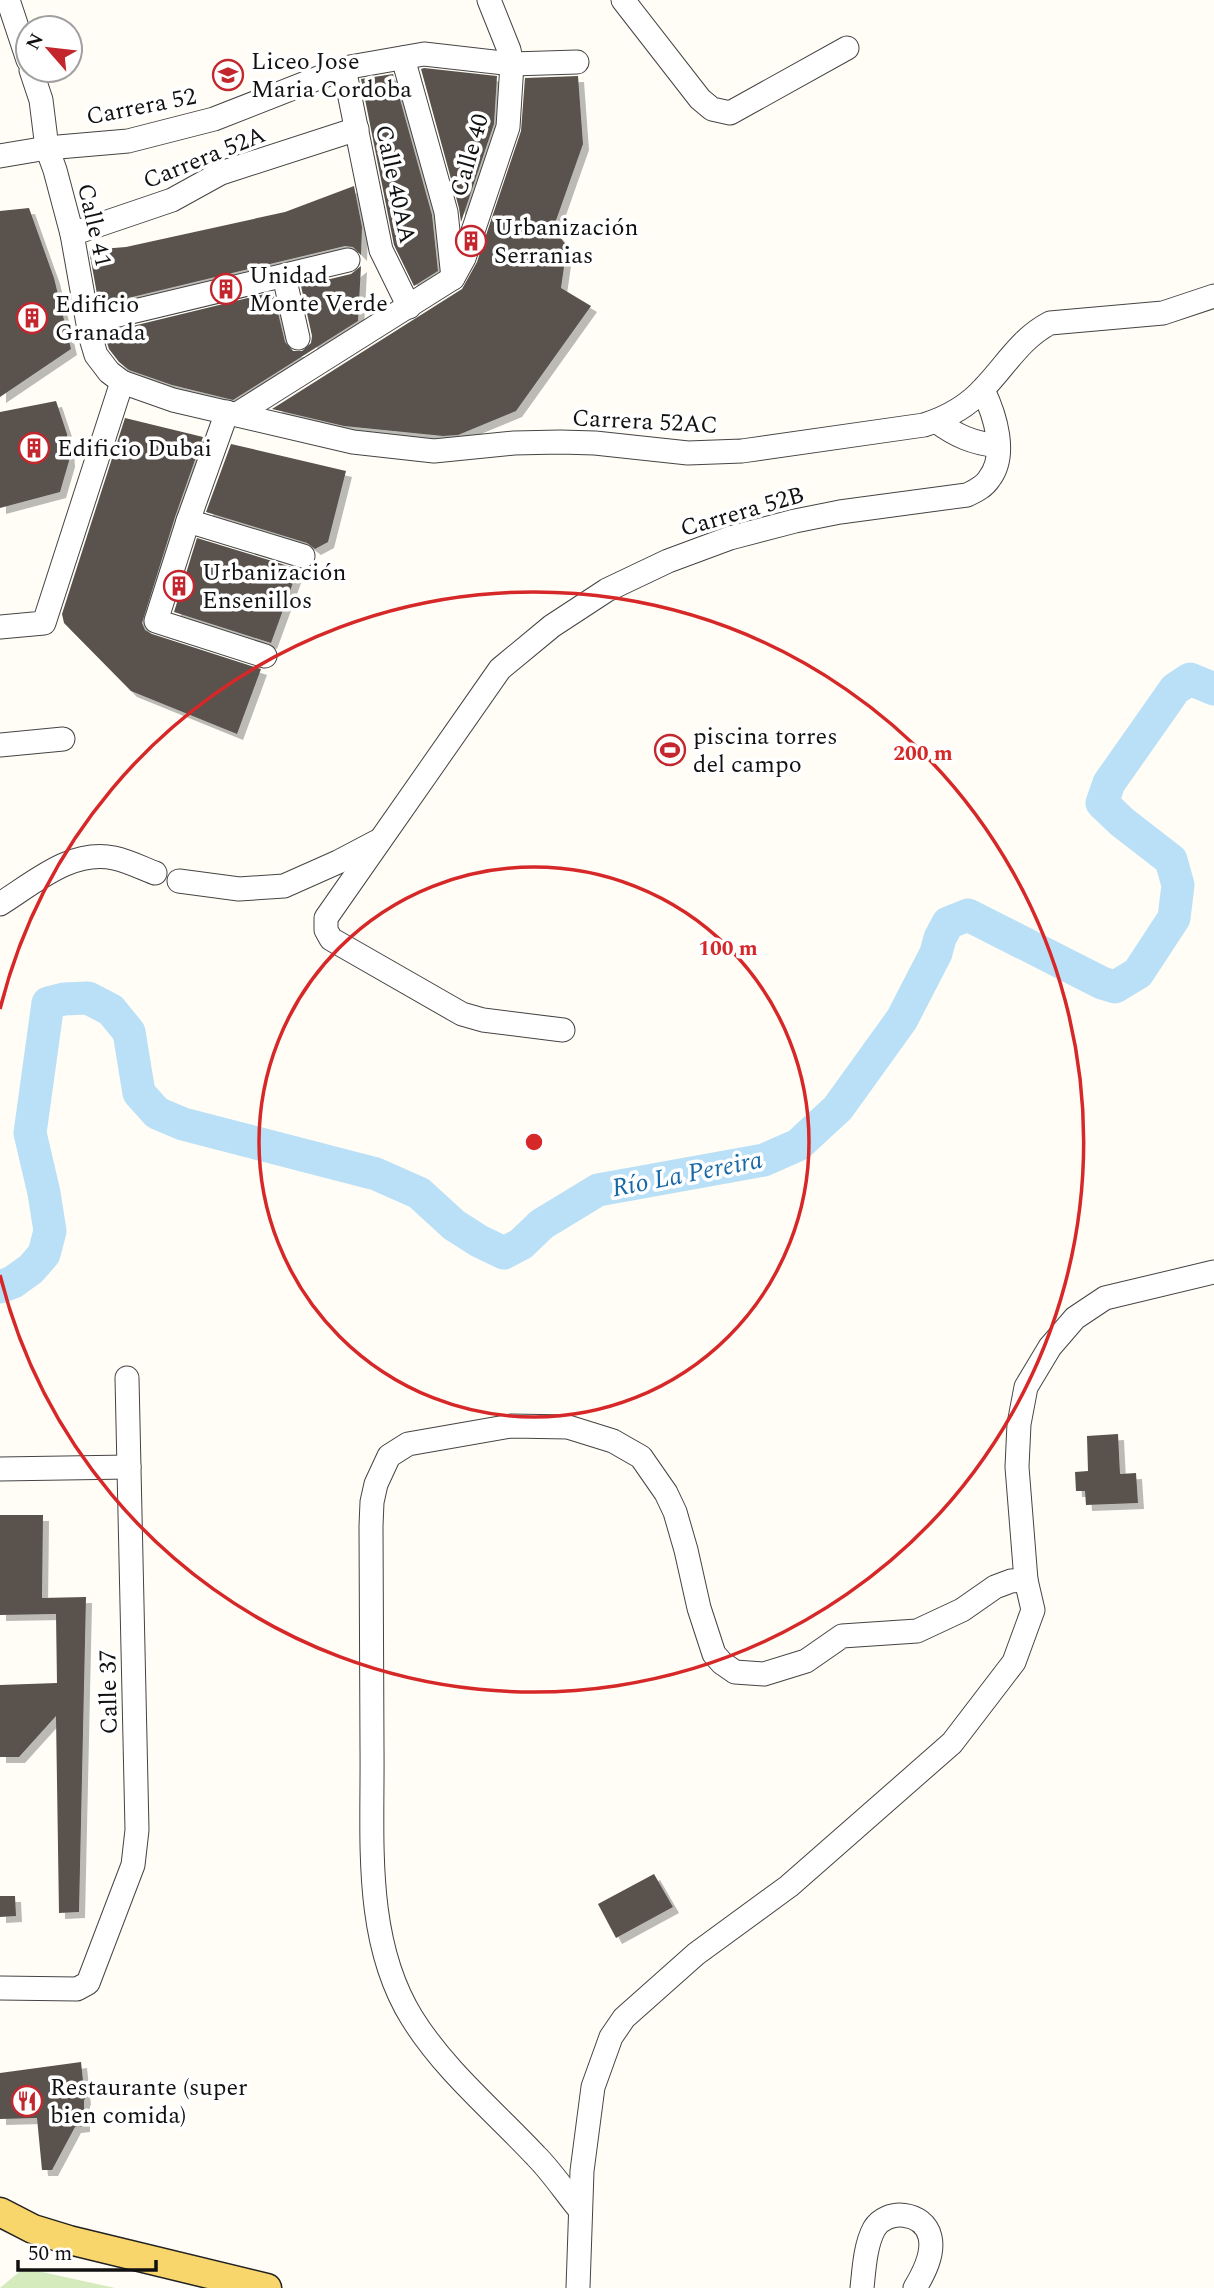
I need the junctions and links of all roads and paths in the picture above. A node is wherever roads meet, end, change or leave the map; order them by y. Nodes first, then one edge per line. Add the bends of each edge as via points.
1 (8, 0) edge
2 (489, 0) edge
3 (623, 0) edge
4 (14, 18) edge
5 (847, 48) dead end
6 (403, 58) junction
7 (577, 62) dead end
8 (512, 64) junction
9 (344, 68) junction
10 (36, 84) edge
11 (356, 129) junction
12 (47, 148) junction
13 (0, 156) edge
14 (72, 234) junction
15 (348, 260) dead end
16 (284, 275) junction
17 (453, 278) junction
18 (1214, 296) edge
19 (409, 307) junction
20 (89, 322) junction
21 (298, 338) dead end
22 (122, 382) junction
23 (983, 390) junction
24 (232, 413) junction
25 (936, 421) junction
26 (998, 446) junction
27 (188, 522) junction
28 (303, 555) dead end
29 (0, 628) edge
30 (265, 656) dead end
31 (63, 739) dead end
32 (0, 745) edge
33 (382, 839) junction
34 (155, 873) dead end
35 (179, 881) dead end
36 (0, 904) edge
37 (563, 1030) dead end
38 (1214, 1272) edge
39 (127, 1378) dead end
40 (129, 1466) junction
41 (0, 1469) edge
42 (1026, 1580) junction
43 (0, 1988) edge
44 (580, 2210) junction
45 (0, 2212) edge
46 (0, 2233) edge
47 (198, 2288) edge
48 (267, 2288) edge
49 (578, 2288) edge
50 (862, 2288) edge
51 (915, 2288) edge

1 - 4 street
2 - 8 street, Calle 40
3 - 5 street via 700,99 712,109 730,113
6 - 8 street, Carrera 52 via 424,54
6 - 9 street, Carrera 52
6 - 17 street via 446,212
7 - 8 street, Carrera 52
8 - 17 street, Calle 40 via 508,127
9 - 11 street, Calle 40AA
9 - 12 street, Carrera 52 via 214,119 128,141
10 - 12 street, Calle 41
11 - 14 street, Carrera 52A via 221,173 172,200
11 - 19 street, Calle 40AA via 381,250
12 - 13 street, Carrera 52
12 - 14 street, Calle 41
14 - 20 street, Calle 41
15 - 16 street
16 - 20 street
16 - 21 street
17 - 19 street
18 - 23 street, Carrera 52AC via 1163,313 1050,323 1021,344
19 - 24 street
20 - 22 street, Calle 41 via 96,355
22 - 24 street, Carrera 52AC
22 - 29 street via 44,622
23 - 25 street, Carrera 52AC
23 - 26 street, Carrera 52B via 994,417
24 - 25 street, Carrera 52AC via 354,442 434,451 560,442 688,453 742,451
24 - 27 street
25 - 26 street via 975,443
26 - 33 street, Carrera 52B via 998,463 990,479 967,495 839,512 730,538 668,561 596,597 500,669
27 - 28 street
27 - 30 street via 156,621
31 - 32 street
33 - 35 street via 284,886 239,890
33 - 37 street, Carrera 52B via 326,918 331,939 462,1014
34 - 36 street via 113,858 90,857 60,865
38 - 42 street via 1105,1298 1074,1318 1049,1347 1026,1387 1019,1424 1017,1467
39 - 40 street, Calle 37
40 - 41 street
40 - 43 street, Calle 37 via 137,1830 133,1865 88,1983 77,1990
42 - 44 street via 1033,1610 1014,1662 952,1743 789,1886 696,1954 624,2018 611,2037 593,2087
42 - 44 street via 995,1587 962,1610 918,1631 842,1636 806,1661 764,1674 735,1672 714,1654 675,1512 641,1457 614,1441 568,1427 510,1426 408,1444 389,1456 376,1484 371,1525 373,1869 381,1940 390,1974 412,2019 444,2061 538,2157
44 - 49 street
45 - 48 main road via 69,2240
46 - 47 main road via 36,2249
50 - 51 street via 871,2236 876,2226 897,2215 918,2221 930,2235 929,2256

